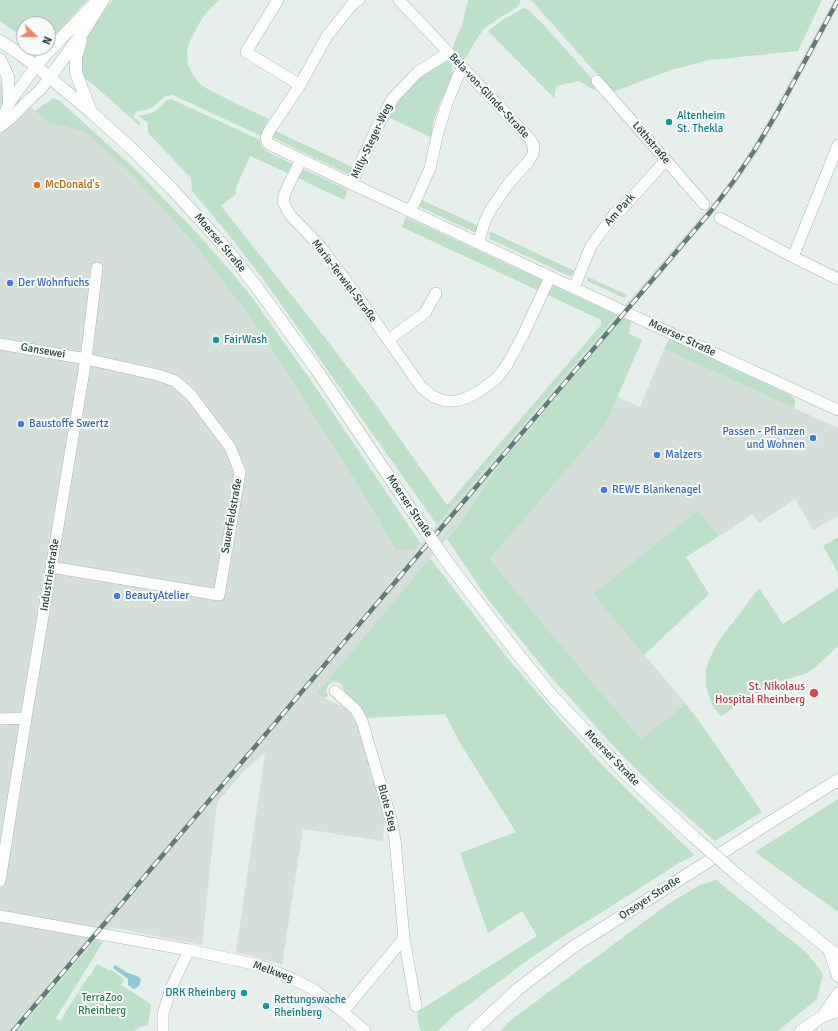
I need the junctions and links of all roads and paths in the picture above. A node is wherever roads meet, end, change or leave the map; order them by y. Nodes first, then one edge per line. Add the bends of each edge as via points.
1 (98, 0) edge
2 (103, 0) edge
3 (278, 0) edge
4 (359, 0) edge
5 (399, 0) edge
6 (85, 30) junction
7 (0, 41) edge
8 (448, 53) junction
9 (0, 59) edge
10 (36, 66) junction
11 (463, 68) junction
12 (50, 77) junction
13 (597, 81) dead end
14 (300, 85) junction
15 (9, 103) junction
16 (92, 112) junction
17 (0, 125) edge
18 (838, 145) edge
19 (301, 160) junction
20 (666, 160) junction
21 (352, 184) junction
22 (704, 204) dead end
23 (409, 210) junction
24 (720, 218) dead end
25 (478, 243) junction
26 (793, 256) junction
27 (97, 268) dead end
28 (550, 277) junction
29 (838, 279) edge
30 (574, 288) junction
31 (436, 293) dead end
32 (388, 340) junction
33 (0, 344) edge
34 (86, 359) junction
35 (838, 410) edge
36 (51, 567) junction
37 (335, 691) dead end
38 (26, 718) junction
39 (0, 719) edge
40 (838, 780) edge
41 (0, 881) edge
42 (0, 916) edge
43 (404, 938) junction
44 (189, 950) junction
45 (834, 952) edge
46 (838, 976) edge
47 (838, 993) edge
48 (416, 1006) dead end
49 (838, 1011) edge
50 (343, 1012) junction
51 (823, 1016) junction
52 (163, 1031) edge
53 (365, 1031) edge
54 (473, 1031) edge
55 (801, 1031) edge

1 - 10 main road
2 - 6 main road
3 - 14 street via 246,52
4 - 14 street via 354,2 326,36
5 - 8 street, Bela-von-Glinde-Straße
6 - 12 main road
6 - 16 main road via 76,57 76,73
7 - 10 main road, Moerser Straße
8 - 11 street, Bela-von-Glinde-Straße
8 - 21 street, Milly-Steger-Weg via 418,72 393,98 376,129
9 - 15 main road via 8,77
10 - 12 main road, Moerser Straße
10 - 15 street
11 - 23 street via 447,103 430,168
11 - 25 street, Bela-von-Glinde-Straße via 534,146 528,162 491,209
12 - 16 main road, Moerser Straße
12 - 17 street via 11,118
13 - 20 street, Löthstraße
14 - 19 street, Moerser Straße via 268,133 266,141
15 - 17 street
16 - 45 main road, Moerser Straße, bridge via 172,189 256,286 316,369 450,566 553,697 627,775 694,837
18 - 26 street
19 - 21 street, Moerser Straße
19 - 32 street, Maria-Terwiel-Straße via 283,202 290,215 321,247
20 - 22 street, Löthstraße
20 - 30 street, Am Park via 621,210 615,213 591,246
21 - 23 street, Moerser Straße
23 - 25 street, Moerser Straße
24 - 26 street
25 - 28 street, Moerser Straße
26 - 29 street
27 - 34 street, Industriestraße
28 - 30 street, Moerser Straße
28 - 32 street, Maria-Terwiel-Straße via 507,365 496,379 466,398 445,401 434,397 422,388
30 - 35 street, Moerser Straße
31 - 32 street via 425,313
33 - 34 street, Gansewei
34 - 36 street, Industriestraße
34 - 36 street, Sauerfeldstraße via 175,381 192,395 230,447 240,472 219,595
36 - 38 street, Industriestraße
37 - 43 street, Blote Steg via 360,715 392,823
38 - 39 street
38 - 41 street, Industriestraße
40 - 54 main road, Orsoyer Straße via 573,947 518,989
42 - 44 street, Melkweg
43 - 48 street, Blote Steg
43 - 50 street
44 - 50 street, Melkweg via 259,965 316,990
44 - 52 street via 171,988 163,1014
45 - 46 main road
47 - 51 main road
49 - 51 main road
50 - 53 street, Melkweg
51 - 55 main road

